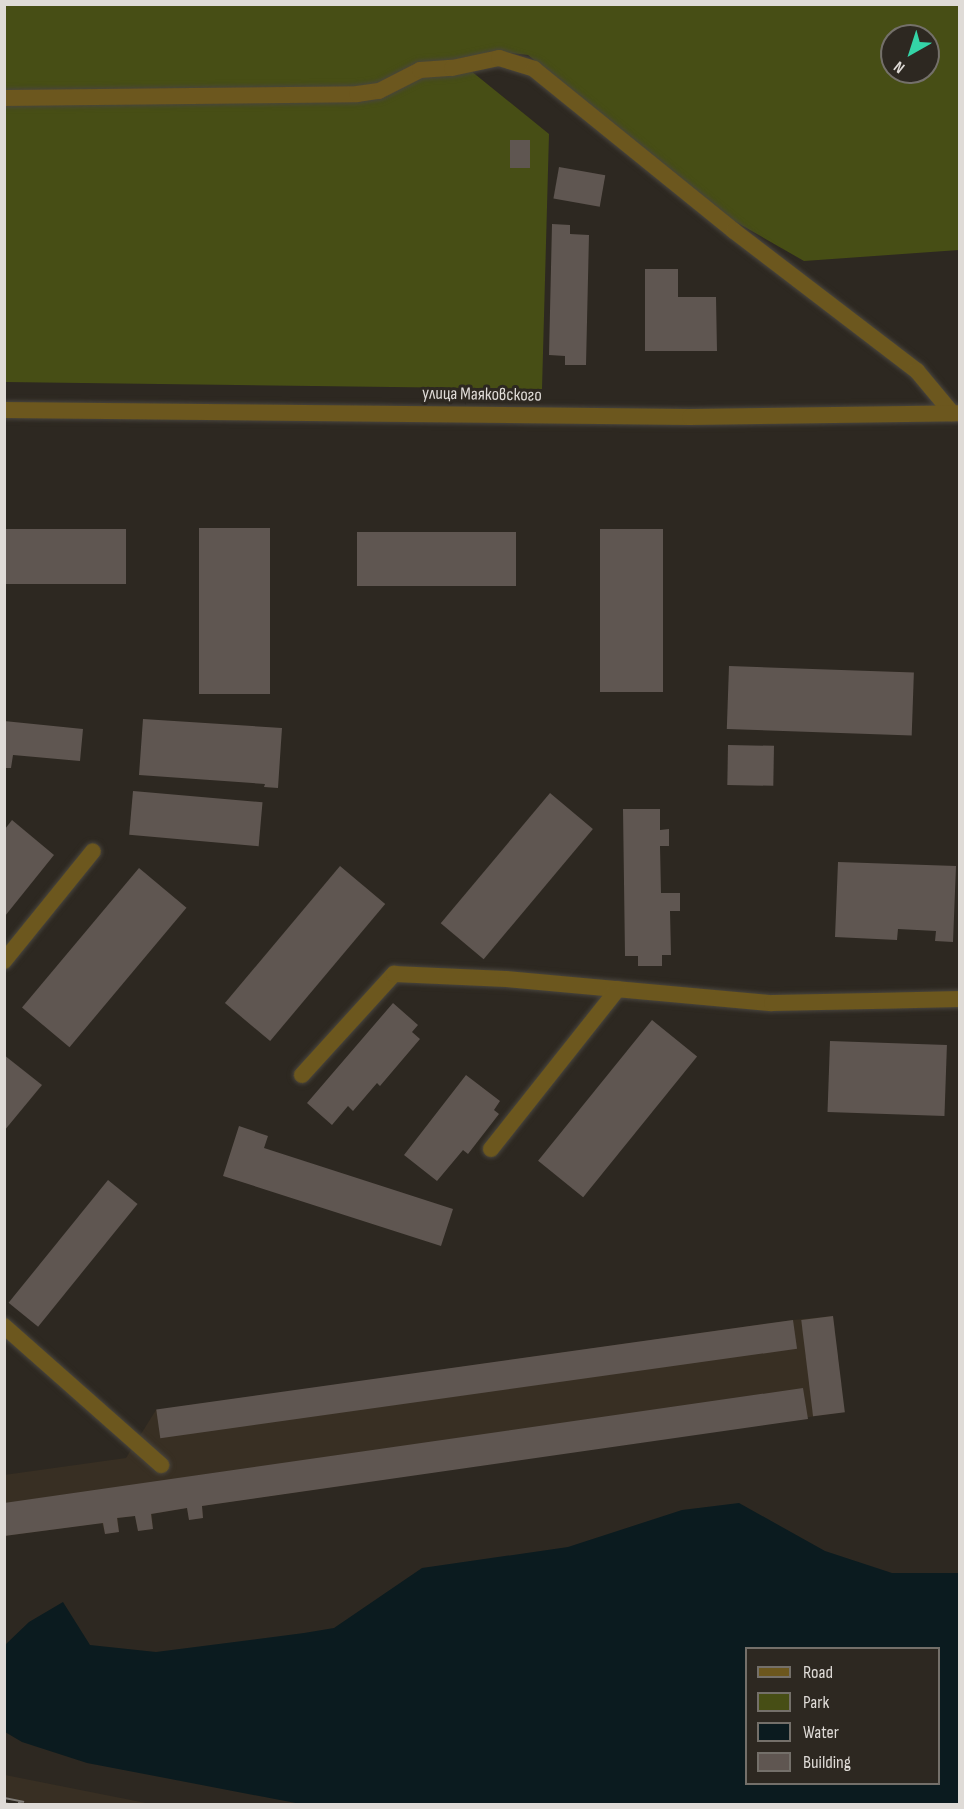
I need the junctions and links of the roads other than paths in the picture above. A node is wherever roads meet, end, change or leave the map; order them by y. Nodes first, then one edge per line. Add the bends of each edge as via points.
1 (4, 98) edge
2 (4, 410) edge
3 (956, 413) edge
4 (93, 850) dead end
5 (4, 961) edge
6 (618, 989) junction
7 (960, 999) edge
8 (302, 1075) dead end
9 (491, 1149) dead end
10 (4, 1326) edge
11 (161, 1465) dead end

1 - 3 street via 357,94 379,92 420,70 500,58 534,69 678,187 917,371
2 - 3 street, улица Маяковского via 690,417
4 - 5 street
6 - 7 street via 772,1003
6 - 8 street via 394,974
6 - 9 street
10 - 11 street

